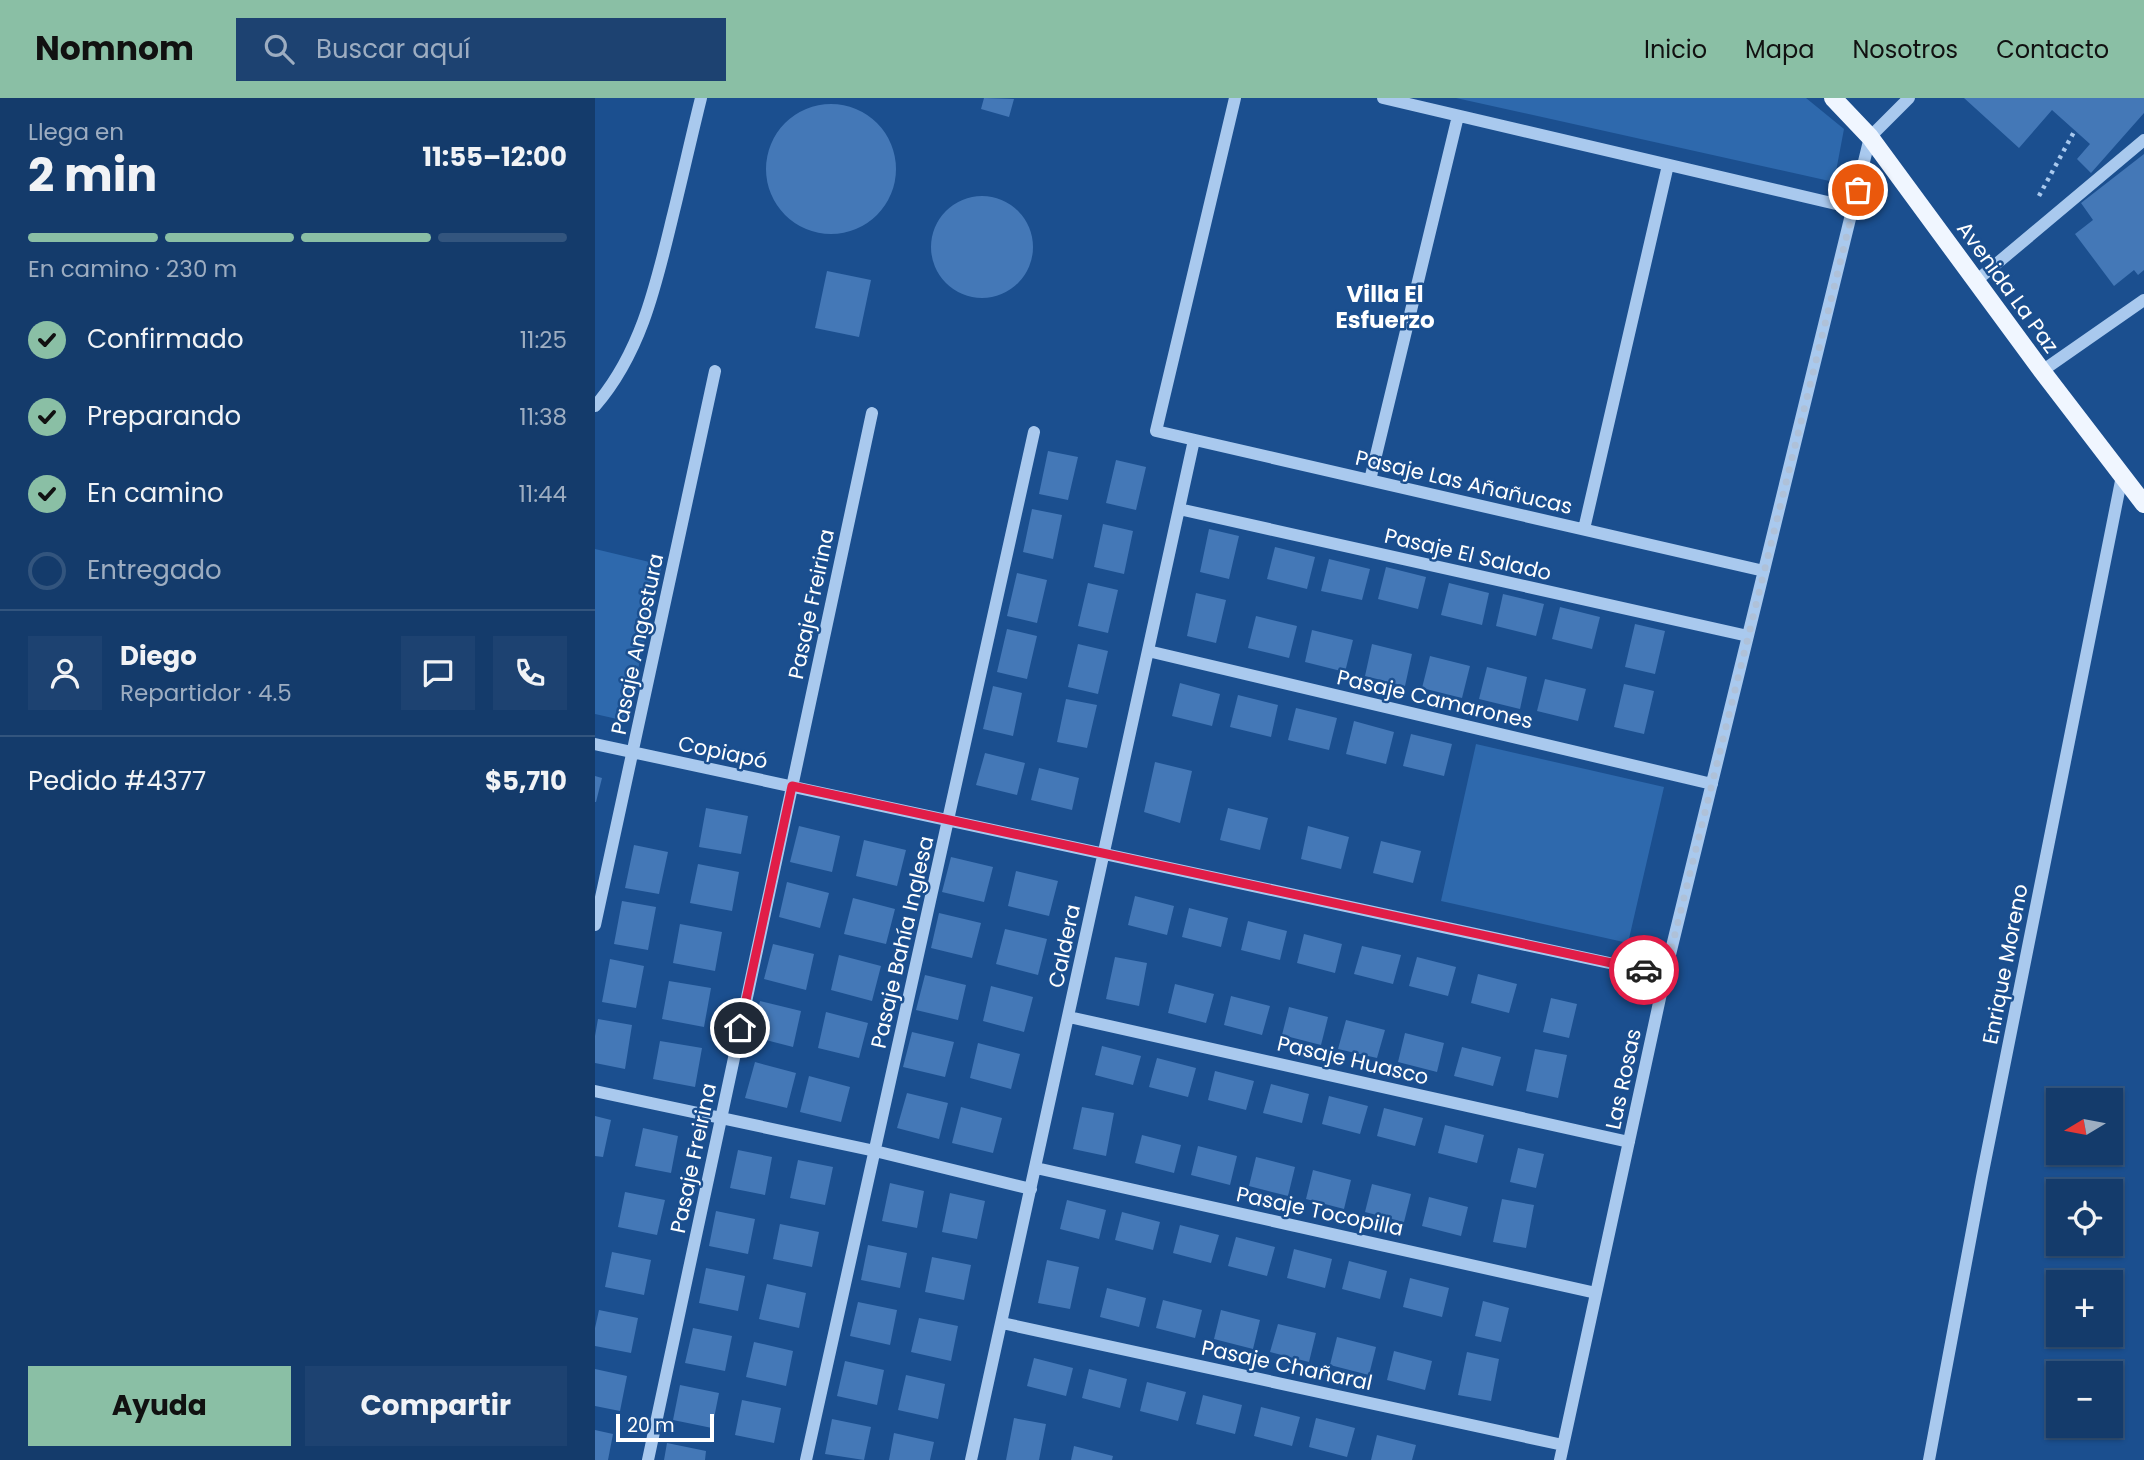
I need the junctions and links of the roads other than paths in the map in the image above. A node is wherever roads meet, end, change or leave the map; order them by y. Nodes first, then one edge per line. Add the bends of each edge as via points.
1 (701, 98) edge
2 (1235, 98) edge
3 (1383, 98) edge
4 (1833, 98) edge
5 (1909, 98) edge
6 (1458, 116) junction
7 (1870, 137) junction
8 (2144, 140) edge
9 (1668, 165) junction
10 (1853, 208) junction
11 (1976, 281) junction
12 (2144, 300) edge
13 (715, 371) dead end
14 (2042, 372) junction
15 (595, 406) edge
16 (872, 413) dead end
17 (1034, 432) dead end
18 (1194, 440) junction
19 (2122, 475) junction
20 (1370, 480) junction
21 (2144, 504) edge
22 (1179, 509) junction
23 (1584, 529) junction
24 (1764, 571) junction
25 (1748, 636) junction
26 (1149, 651) junction
27 (595, 744) edge
28 (633, 752) junction
29 (1712, 784) junction
30 (792, 786) junction
31 (949, 820) junction
32 (1104, 854) junction
33 (595, 925) edge
34 (1665, 975) junction
35 (1069, 1017) junction
36 (595, 1091) edge
37 (721, 1118) junction
38 (1629, 1142) junction
39 (875, 1151) junction
40 (1036, 1168) junction
41 (1031, 1189) junction
42 (1596, 1293) junction
43 (1002, 1323) junction
44 (1563, 1446) junction
45 (648, 1460) edge
46 (806, 1460) edge
47 (971, 1460) edge
48 (1560, 1460) edge
49 (1929, 1460) edge

1 - 15 street via 655,292 637,340
2 - 18 street, Pasaje Las Añañucas via 1156,430
3 - 6 street
4 - 7 main road, Avenida La Paz
5 - 7 street
6 - 9 street
6 - 20 street
7 - 10 street, Las Rosas
7 - 11 main road, Avenida La Paz
8 - 11 street
9 - 10 street
9 - 23 street
10 - 24 street, Las Rosas
11 - 14 main road, Avenida La Paz
12 - 14 street
13 - 28 street, Pasaje Angostura
14 - 19 main road, Avenida La Paz
16 - 30 street, Pasaje Freirina
17 - 31 street, Pasaje Bahía Inglesa
18 - 20 street, Pasaje Las Añañucas
18 - 22 street, Caldera
19 - 21 main road, Avenida La Paz
19 - 49 street, Enrique Moreno
20 - 23 street, Pasaje Las Añañucas
22 - 25 street, Pasaje El Salado
22 - 26 street, Caldera
23 - 24 street, Pasaje Las Añañucas
24 - 25 street, Las Rosas
25 - 29 street, Las Rosas
26 - 29 street, Pasaje Camarones
26 - 32 street, Caldera
27 - 28 street, Copiapó
28 - 30 street, Copiapó
28 - 33 street, Pasaje Angostura
29 - 34 street, Las Rosas
30 - 31 street, Copiapó
30 - 37 street, Pasaje Freirina
31 - 32 street, Copiapó
31 - 39 street, Pasaje Bahía Inglesa
32 - 34 street, Copiapó
32 - 35 street, Caldera
34 - 38 street, Las Rosas
35 - 38 street, Pasaje Huasco
35 - 40 street, Caldera
36 - 37 street
37 - 39 street
37 - 45 street, Pasaje Freirina
38 - 42 street, Las Rosas
39 - 41 street
39 - 46 street, Pasaje Bahía Inglesa
40 - 41 street, Caldera
40 - 42 street, Pasaje Tocopilla
41 - 43 street, Caldera
42 - 44 street, Las Rosas
43 - 44 street, Pasaje Chañaral
43 - 47 street, Caldera
44 - 48 street, Las Rosas

